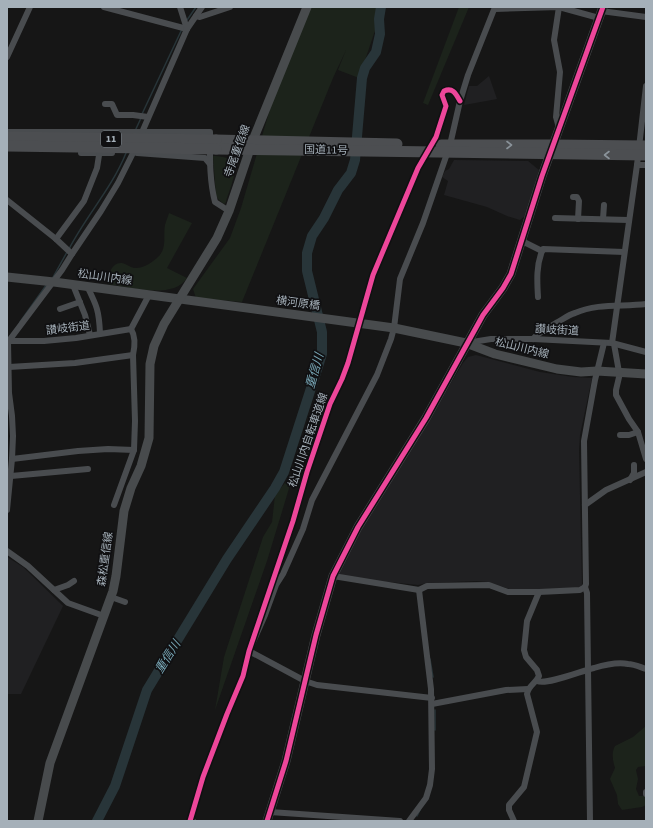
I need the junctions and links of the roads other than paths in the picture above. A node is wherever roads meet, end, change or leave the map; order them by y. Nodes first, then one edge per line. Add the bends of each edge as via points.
1 (30, 7) edge
2 (104, 7) edge
3 (180, 7) edge
4 (202, 7) edge
5 (230, 7) edge
6 (308, 7) edge
7 (559, 7) edge
8 (495, 8) edge
9 (123, 9) edge
10 (601, 12) edge
11 (196, 16) junction
12 (646, 17) edge
13 (187, 29) junction
14 (7, 58) edge
15 (646, 86) edge
16 (105, 104) dead end
17 (148, 118) junction
18 (559, 129) junction
19 (142, 131) junction
20 (7, 132) edge
21 (102, 132) junction
22 (7, 137) edge
23 (216, 144) junction
24 (252, 144) junction
25 (7, 146) edge
26 (444, 148) junction
27 (552, 149) junction
28 (7, 151) edge
29 (99, 153) junction
30 (133, 153) junction
31 (641, 153) edge
32 (210, 164) junction
33 (646, 165) edge
34 (573, 197) dead end
35 (7, 200) edge
36 (604, 205) dead end
37 (229, 211) junction
38 (555, 217) dead end
39 (578, 219) junction
40 (603, 219) junction
41 (628, 220) junction
42 (56, 239) junction
43 (522, 241) junction
44 (542, 250) junction
45 (624, 252) junction
46 (72, 254) junction
47 (7, 277) edge
48 (54, 282) junction
49 (73, 285) junction
50 (87, 286) junction
51 (149, 295) junction
52 (538, 297) dead end
53 (180, 299) junction
54 (80, 302) junction
55 (199, 302) joint
56 (646, 304) edge
57 (617, 306) junction
58 (60, 309) dead end
59 (394, 328) junction
60 (131, 329) junction
61 (100, 333) junction
62 (90, 335) junction
63 (533, 339) junction
64 (7, 342) edge
65 (466, 343) junction
66 (604, 343) junction
67 (613, 344) junction
68 (646, 352) edge
69 (133, 355) junction
70 (9, 367) junction
71 (597, 371) junction
72 (620, 372) junction
73 (646, 374) edge
74 (638, 432) junction
75 (620, 435) dead end
76 (134, 450) junction
77 (12, 459) junction
78 (646, 459) edge
79 (634, 465) dead end
80 (88, 469) dead end
81 (646, 472) edge
82 (11, 476) junction
83 (630, 480) junction
84 (8, 502) edge
85 (114, 505) dead end
86 (585, 505) junction
87 (7, 510) edge
88 (7, 551) edge
89 (333, 576) junction
90 (74, 581) dead end
91 (585, 587) junction
92 (54, 590) junction
93 (419, 590) junction
94 (539, 592) junction
95 (111, 597) junction
96 (125, 602) dead end
97 (104, 616) junction
98 (646, 669) edge
99 (588, 670) junction
100 (305, 681) junction
101 (537, 681) junction
102 (528, 689) junction
103 (432, 701) junction
104 (270, 812) junction
105 (38, 821) edge
106 (267, 821) edge
107 (400, 821) edge
108 (409, 821) edge
109 (514, 821) edge
110 (590, 821) edge

1 - 14 street
2 - 9 street
3 - 13 street
4 - 11 street
5 - 11 street
6 - 24 main road, 寺尾重信線
7 - 8 street
7 - 10 street
7 - 18 street via 554,40 560,72 556,117
8 - 26 street via 468,75
9 - 13 street
10 - 12 street
10 - 18 main road
11 - 13 street
13 - 17 street
15 - 31 street
16 - 17 street via 112,104 117,115
17 - 19 street
18 - 27 main road
19 - 21 street
19 - 30 street
19 - 32 street via 210,132
20 - 21 street
21 - 29 street
22 - 23 highway, 国道11号 / 11, bridge
23 - 24 highway, 国道11号 / 11
23 - 25 highway, 国道11号 / 11, bridge
24 - 26 highway, 国道11号 / 11
24 - 37 main road, 寺尾重信線
26 - 27 highway, 国道11号 / 11
26 - 59 street via 422,223 400,279
27 - 31 highway, 国道11号 / 11
27 - 43 main road
28 - 29 street
29 - 30 street
29 - 42 street via 97,168 84,201
30 - 32 street via 205,158
30 - 46 street via 118,183
31 - 33 street
31 - 41 street
32 - 37 street via 215,202
34 - 39 street via 577,197 579,201
35 - 42 street
36 - 40 street
37 - 53 main road, 寺尾重信線 via 217,238
38 - 39 street
39 - 40 street
40 - 41 street
41 - 45 street
42 - 46 street
43 - 44 street
43 - 65 main road via 507,282
44 - 45 street
44 - 52 street via 537,274
45 - 57 street
46 - 48 street
47 - 48 main road, 松山川内線
48 - 49 main road, 松山川内線
48 - 64 street
49 - 50 main road, 松山川内線
49 - 54 street
50 - 51 main road, 松山川内線
50 - 61 street via 99,312
51 - 53 main road, 松山川内線
51 - 60 street
53 - 55 main road, 松山川内線
53 - 95 main road, 森松重信線 via 157,335 152,354 149,438 124,511
54 - 58 street
54 - 62 street
55 - 59 main road, 横河原橋
56 - 57 street
57 - 63 street via 573,313
57 - 67 street
59 - 65 main road, 松山川内線
59 - 100 street via 377,376 312,500 304,529 276,585 249,651
60 - 61 street, 讃岐街道
60 - 69 street via 135,335
61 - 62 street, 讃岐街道
62 - 64 street, 讃岐街道 via 44,341
63 - 65 street, 讃岐街道 via 491,339
63 - 66 street, 讃岐街道
64 - 70 street
65 - 71 main road, 松山川内線 via 533,364 581,372
65 - 89 main road via 426,418 358,527
66 - 67 street, 讃岐街道
66 - 71 street
67 - 68 street, 讃岐街道
67 - 72 street
69 - 70 street via 75,363
69 - 76 street
70 - 77 street
71 - 72 main road, 松山川内線
71 - 86 street via 584,441
72 - 73 main road, 松山川内線
72 - 74 street via 616,395
74 - 75 street
74 - 78 street
76 - 77 street via 78,451
76 - 85 street
77 - 82 street
79 - 83 street via 634,473
80 - 82 street
81 - 83 street
82 - 84 street
83 - 86 street via 606,490
84 - 87 street
86 - 91 street
88 - 92 street via 24,562
89 - 93 street
89 - 100 main road
90 - 92 street
91 - 94 street via 580,590
91 - 99 street
92 - 97 street via 71,605
93 - 94 street via 427,586 489,585 508,592
93 - 103 street
94 - 101 street via 527,621 524,650 538,673
95 - 96 street
95 - 97 main road, 森松重信線
97 - 105 main road, 森松重信線 via 52,756
98 - 99 street via 624,663
99 - 101 street via 543,682
99 - 110 street
100 - 103 street
100 - 104 main road via 286,761
101 - 102 street
102 - 103 street
102 - 109 street via 527,696 537,732 524,787 509,805
103 - 108 street via 430,785 426,798
104 - 106 main road
104 - 107 street

